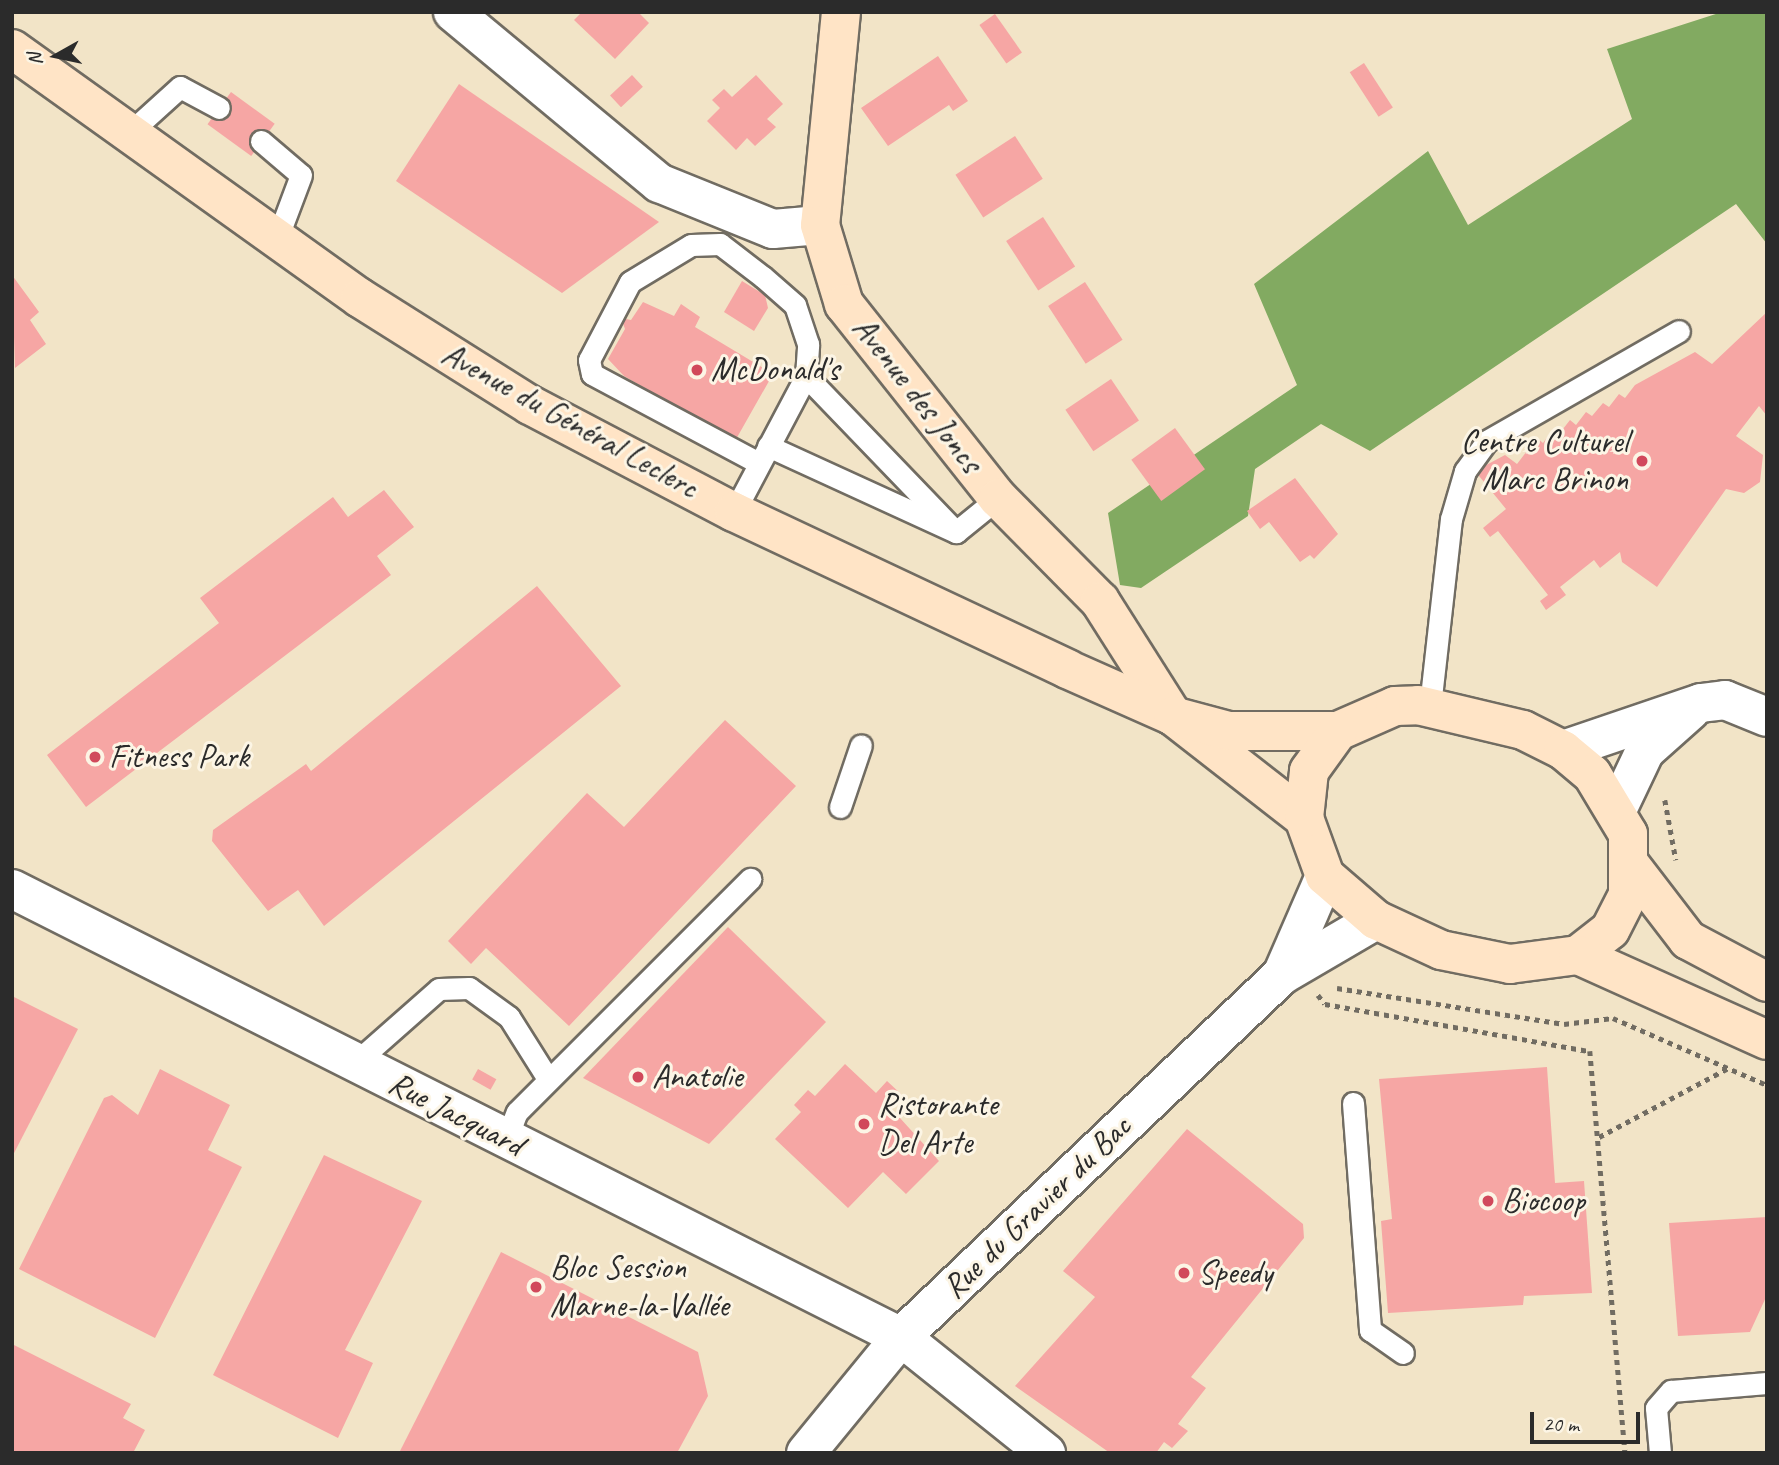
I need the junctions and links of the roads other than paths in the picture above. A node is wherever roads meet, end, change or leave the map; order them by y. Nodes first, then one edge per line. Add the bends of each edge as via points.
1 (453, 12) edge
2 (841, 12) edge
3 (12, 49) edge
4 (219, 108) dead end
5 (128, 134) junction
6 (261, 141) dead end
7 (820, 225) junction
8 (277, 239) junction
9 (1679, 331) dead end
10 (806, 376) junction
11 (763, 455) junction
12 (999, 498) junction
13 (734, 512) junction
14 (956, 532) junction
15 (1701, 703) junction
16 (1430, 706) junction
17 (1173, 716) junction
18 (1767, 717) edge
19 (1338, 731) junction
20 (862, 745) dead end
21 (1563, 750) junction
22 (840, 807) dead end
23 (1618, 808) junction
24 (1304, 818) junction
25 (1632, 867) junction
26 (1325, 876) junction
27 (750, 879) dead end
28 (12, 889) edge
29 (1376, 920) junction
30 (1578, 955) junction
31 (1294, 978) junction
32 (1767, 982) edge
33 (1767, 1040) edge
34 (355, 1063) junction
35 (548, 1080) junction
36 (1353, 1103) dead end
37 (506, 1140) junction
38 (901, 1338) junction
39 (1403, 1353) dead end
40 (1767, 1383) edge
41 (806, 1453) edge
42 (1046, 1453) edge
43 (1660, 1453) edge

1 - 7 street via 659,183 773,229
2 - 7 main road, Avenue des Joncs
3 - 5 main road, Avenue du Général Leclerc
4 - 5 lane via 180,87
5 - 8 main road, Avenue du Général Leclerc
6 - 8 lane via 302,175
7 - 12 main road, Avenue des Joncs via 844,304
8 - 13 main road, Avenue du Général Leclerc via 530,405
9 - 16 lane via 1487,442 1465,471 1451,519
10 - 11 lane
10 - 11 lane via 808,344 796,305 720,244 691,245 630,282 589,360 593,374
10 - 14 lane
11 - 13 lane
11 - 14 lane
12 - 14 lane
12 - 17 main road, Avenue des Joncs via 1100,601
13 - 17 main road, Avenue du Général Leclerc
15 - 18 street via 1725,700
15 - 21 street
15 - 23 street via 1646,751
16 - 19 main road via 1395,706
16 - 21 main road via 1524,730
17 - 19 main road, Avenue du Général Leclerc via 1229,731
17 - 24 main road, Avenue du Général Leclerc
19 - 24 main road via 1309,771
20 - 22 lane
21 - 23 main road via 1592,774
23 - 25 main road
24 - 26 main road
25 - 30 main road via 1628,895 1610,930
25 - 32 main road via 1688,940
26 - 29 main road
26 - 31 street, Rue du Gravier du Bac
27 - 35 lane
28 - 34 street, Rue Jacquard
29 - 30 main road via 1441,950 1510,964
29 - 31 street, Rue du Gravier du Bac
30 - 33 main road
31 - 38 street, Rue du Gravier du Bac
34 - 35 lane via 439,989 469,988 509,1017
34 - 37 street, Rue Jacquard
35 - 37 lane via 517,1112
36 - 39 lane via 1370,1330
37 - 38 street, Rue Jacquard
38 - 41 street, Rue du Gravier du Bac
38 - 42 street, Rue Jacquard
40 - 43 lane via 1671,1391 1656,1408

